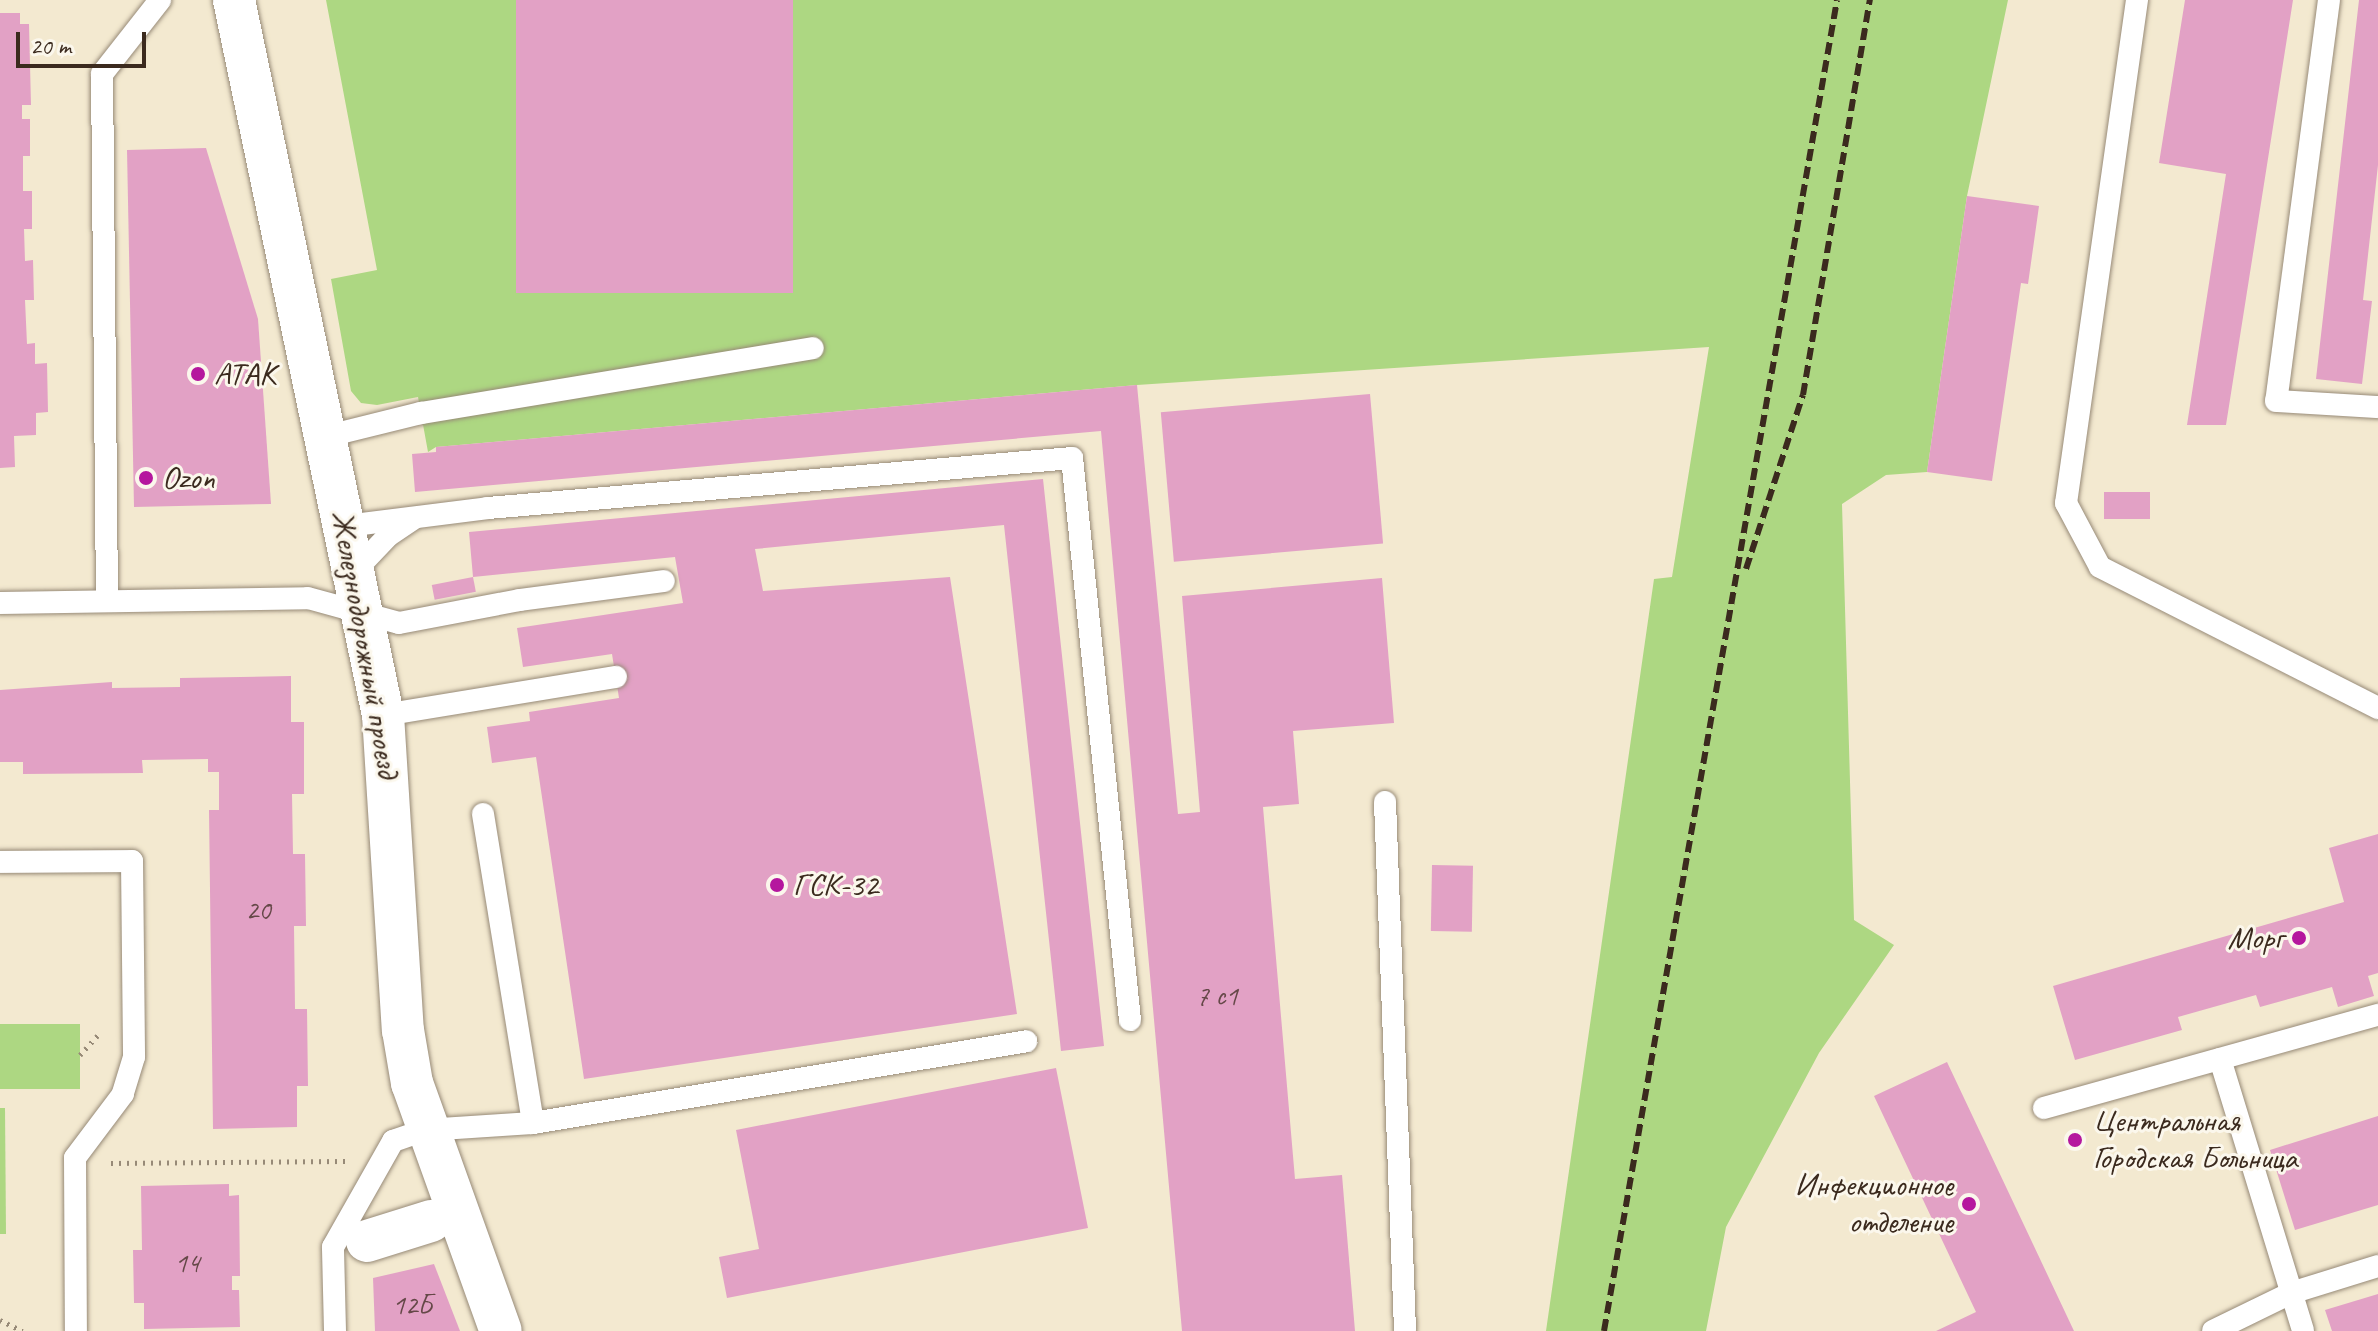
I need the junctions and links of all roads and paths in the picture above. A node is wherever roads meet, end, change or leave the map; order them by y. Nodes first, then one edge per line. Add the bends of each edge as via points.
1 (160, 0) edge
2 (234, 0) edge
3 (2137, 0) edge
4 (2329, 0) edge
5 (813, 348) dead end
6 (2378, 407) edge
7 (328, 436) junction
8 (425, 516) junction
9 (346, 526) junction
10 (355, 570) junction
11 (664, 581) dead end
12 (308, 598) junction
13 (107, 601) junction
14 (0, 603) edge
15 (365, 614) junction
16 (616, 677) dead end
17 (2378, 708) edge
18 (383, 715) junction
19 (1385, 802) dead end
20 (483, 814) dead end
21 (0, 862) edge
22 (2378, 1015) edge
23 (1130, 1020) dead end
24 (1026, 1041) dead end
25 (2220, 1059) junction
26 (2044, 1108) dead end
27 (533, 1123) junction
28 (425, 1130) junction
29 (75, 1158) junction
30 (382, 1160) junction
31 (431, 1221) dead end
32 (367, 1241) dead end
33 (2378, 1266) edge
34 (2291, 1293) junction
35 (0, 1320) edge
36 (23, 1331) edge
37 (76, 1331) edge
38 (335, 1331) edge
39 (501, 1331) edge
40 (1405, 1331) edge
41 (2213, 1331) edge
42 (2303, 1331) edge

1 - 13 lane via 102,74
2 - 7 street, Железнодорожный проезд
3 - 17 lane via 2066,503 2100,567
4 - 6 lane via 2276,401
5 - 7 lane via 421,413
7 - 9 street, Железнодорожный проезд
8 - 9 lane
8 - 10 lane via 400,526
8 - 23 lane via 1072,458
9 - 10 street, Железнодорожный проезд
10 - 12 lane via 332,592
10 - 15 street, Железнодорожный проезд
11 - 15 lane via 399,623
12 - 13 lane
12 - 15 lane
13 - 14 lane
15 - 18 street, Железнодорожный проезд
16 - 18 lane
18 - 28 street, Железнодорожный проезд via 403,1030
19 - 40 lane
20 - 27 lane
21 - 29 lane via 132,861 134,1057 123,1094
22 - 25 lane
24 - 27 lane
25 - 26 lane
25 - 34 lane
27 - 28 lane
28 - 30 lane via 393,1141
28 - 39 street, Железнодорожный проезд
29 - 30 path via 98,1163
29 - 37 lane
30 - 38 lane via 333,1247
31 - 32 street
33 - 34 lane
34 - 41 lane
34 - 42 lane
35 - 36 path

